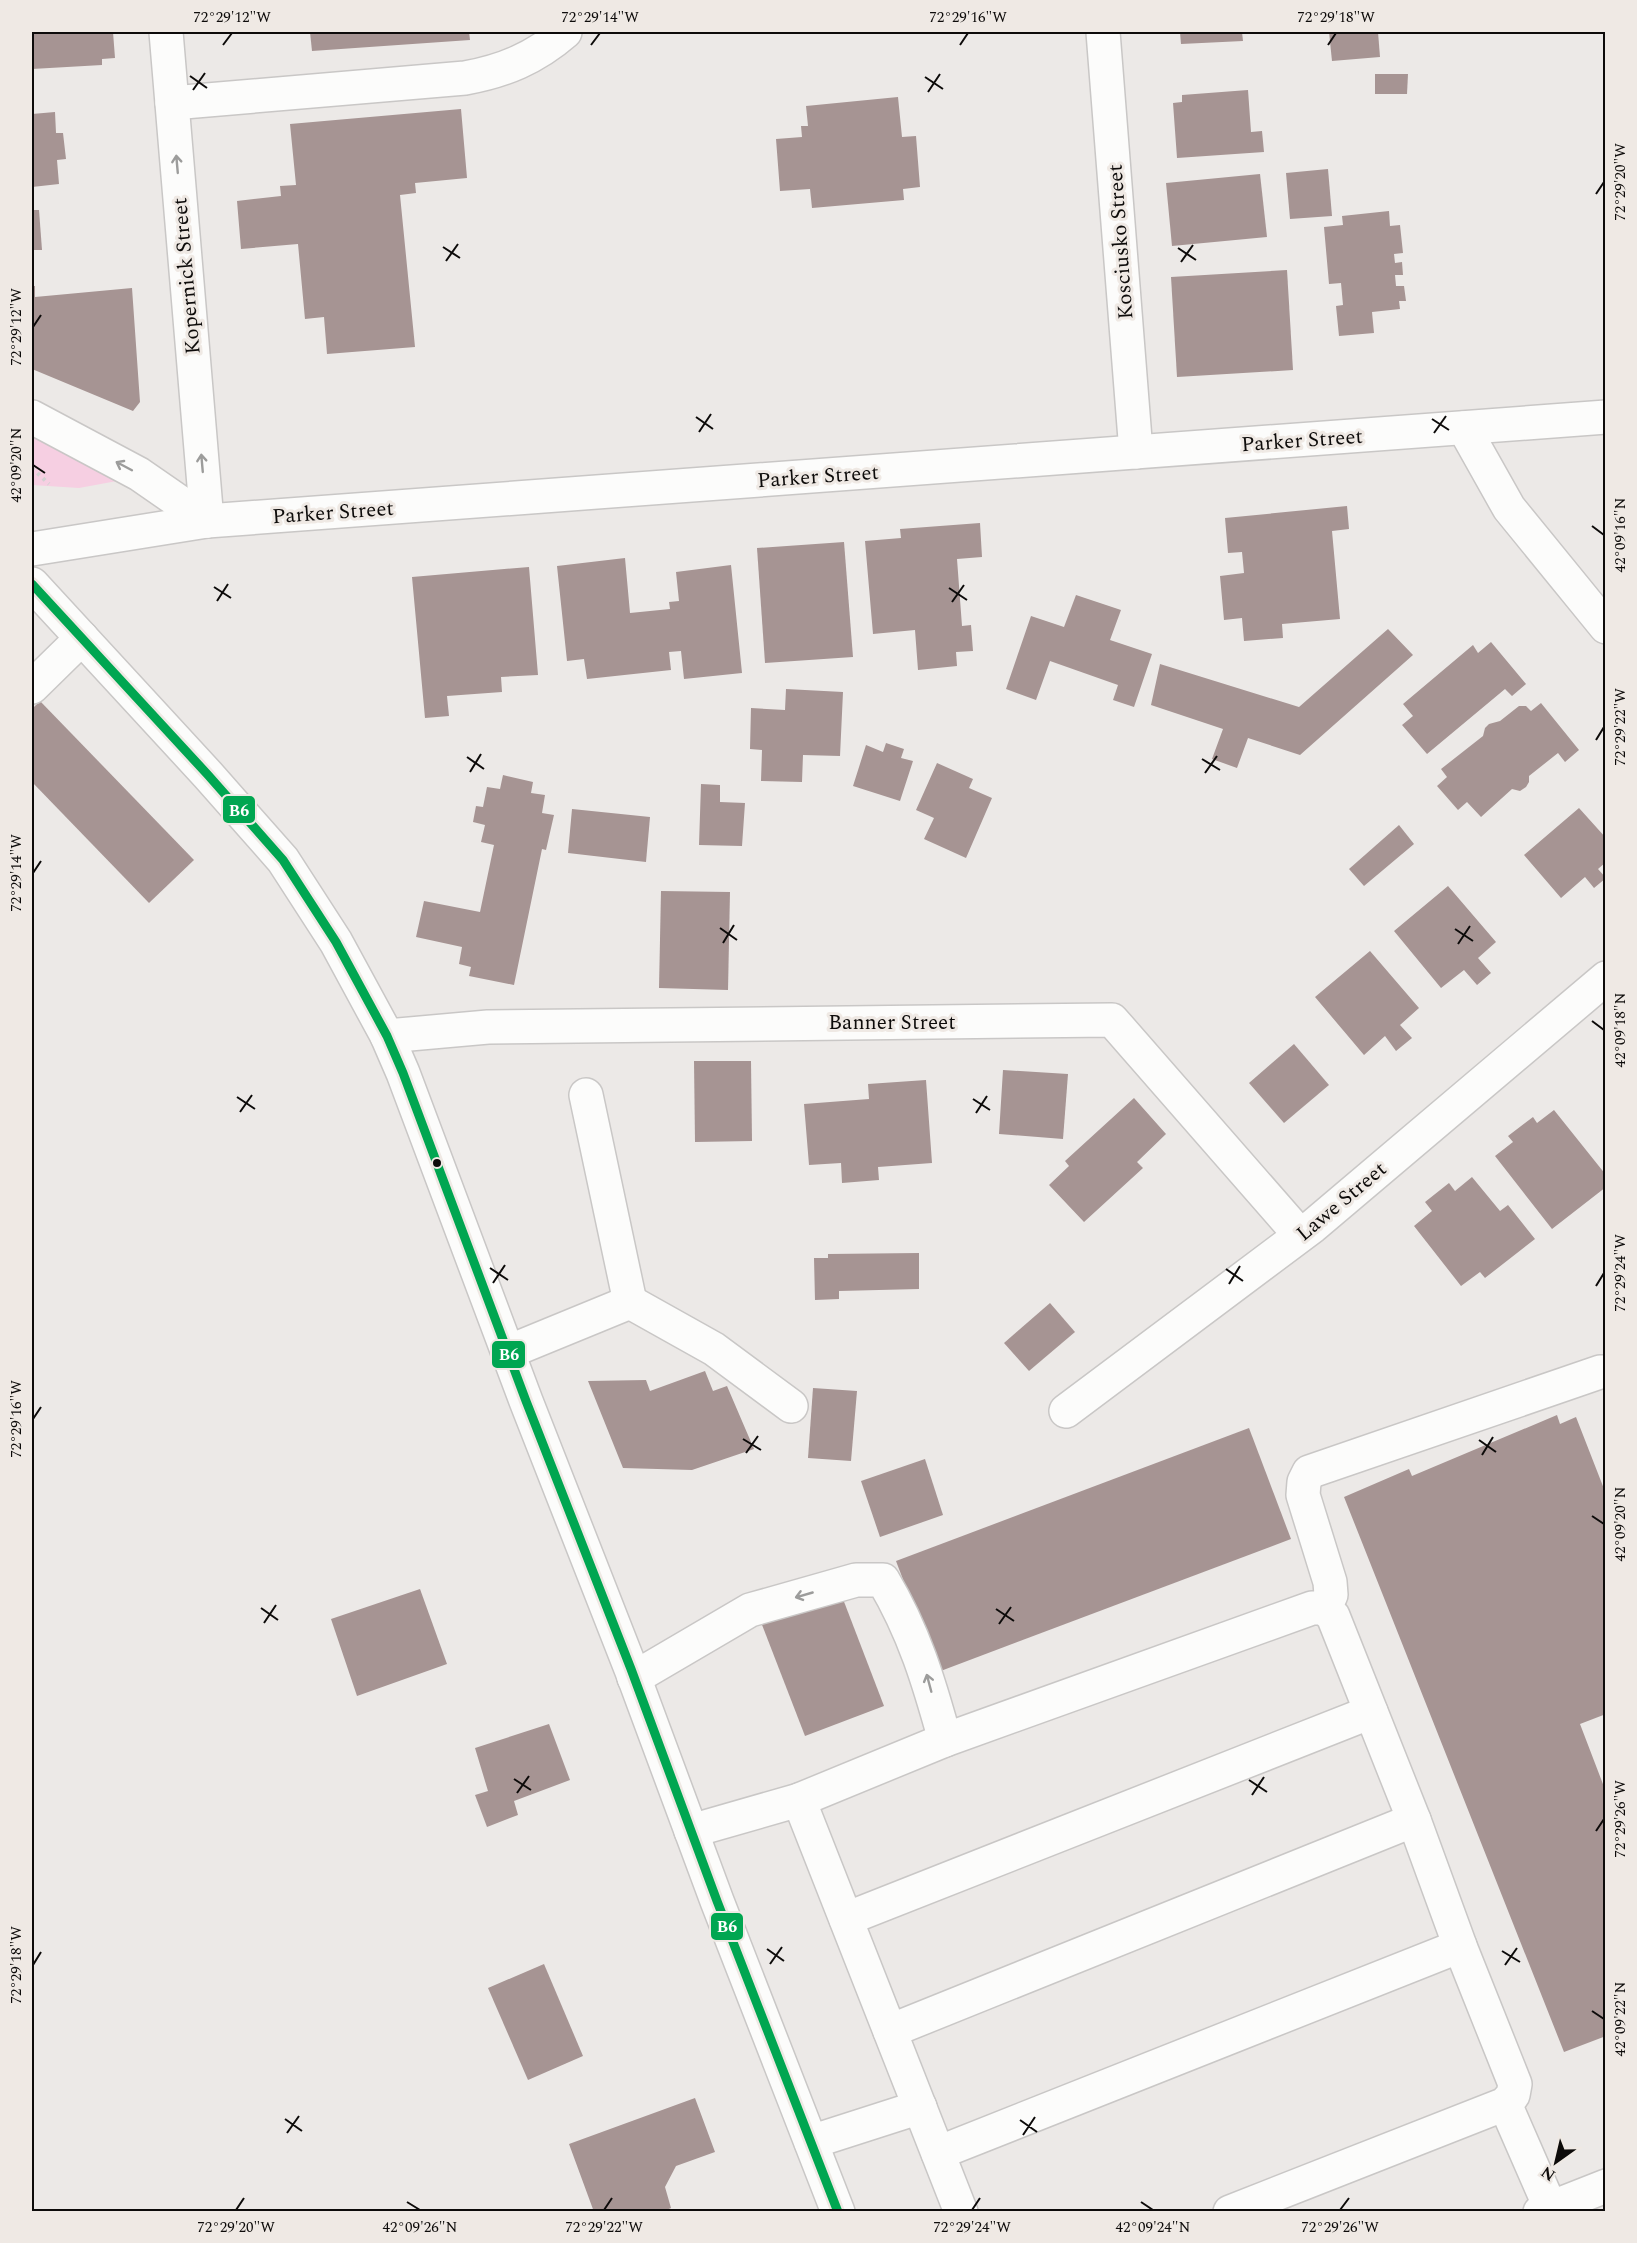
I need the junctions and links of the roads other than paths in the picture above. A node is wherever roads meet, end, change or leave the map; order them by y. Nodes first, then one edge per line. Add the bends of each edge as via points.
1 (166, 32) edge
2 (565, 32) edge
3 (1103, 32) edge
4 (172, 103) junction
5 (32, 417) edge
6 (1605, 417) edge
7 (1464, 428) junction
8 (1136, 452) junction
9 (207, 521) junction
10 (32, 549) edge
11 (32, 584) edge
12 (1605, 627) edge
13 (82, 638) junction
14 (32, 687) edge
15 (1605, 978) edge
16 (387, 1036) junction
17 (586, 1095) dead end
18 (1300, 1235) junction
19 (630, 1302) junction
20 (508, 1352) junction
21 (1605, 1372) edge
22 (791, 1406) dead end
23 (1066, 1411) dead end
24 (1324, 1608) junction
25 (634, 1678) junction
26 (1371, 1712) junction
27 (945, 1740) junction
28 (799, 1800) junction
29 (1414, 1820) junction
30 (691, 1831) junction
31 (846, 1919) junction
32 (1460, 1946) junction
33 (890, 2031) junction
34 (1505, 2104) junction
35 (920, 2107) junction
36 (811, 2142) junction
37 (938, 2153) junction
38 (1605, 2186) edge
39 (1545, 2209) edge
40 (838, 2211) edge
41 (961, 2211) edge
42 (1230, 2211) edge

1 - 4 main road, Kopernick Street
2 - 4 main road via 532,57 488,74
3 - 8 main road, Kosciusko Street
9 -> 4 main road, Kopernick Street
9 -> 5 main road via 139,474
6 - 7 main road, Parker Street
7 - 8 main road, Parker Street
7 - 12 main road via 1509,508
8 - 9 main road, Parker Street
9 - 10 main road, Parker Street
11 - 13 main road
13 - 14 main road
13 - 16 main road via 283,860 336,942
15 - 18 main road, Lawe Street
16 - 18 main road, Banner Street via 488,1027 1112,1020
16 - 20 main road
17 - 19 main road
18 - 23 main road, Lawe Street
19 - 20 main road
19 - 22 main road via 714,1349
20 - 25 main road
21 - 24 main road via 1309,1472 1303,1495 1330,1582
24 - 26 main road via 1333,1617
24 - 27 main road via 1312,1608
27 -> 25 main road via 926,1671 902,1611 883,1580 856,1580 750,1610
25 - 30 main road
26 - 29 main road
26 - 31 main road
27 - 28 main road
28 - 30 main road
28 - 31 main road
29 - 32 main road
29 - 33 main road
30 - 36 main road
31 - 33 main road
32 - 34 main road via 1515,2084 1513,2095
32 - 37 main road
33 - 35 main road
34 - 39 main road
34 - 42 main road
35 - 36 main road
35 - 37 main road
36 - 40 main road
37 - 41 main road
38 - 39 main road

